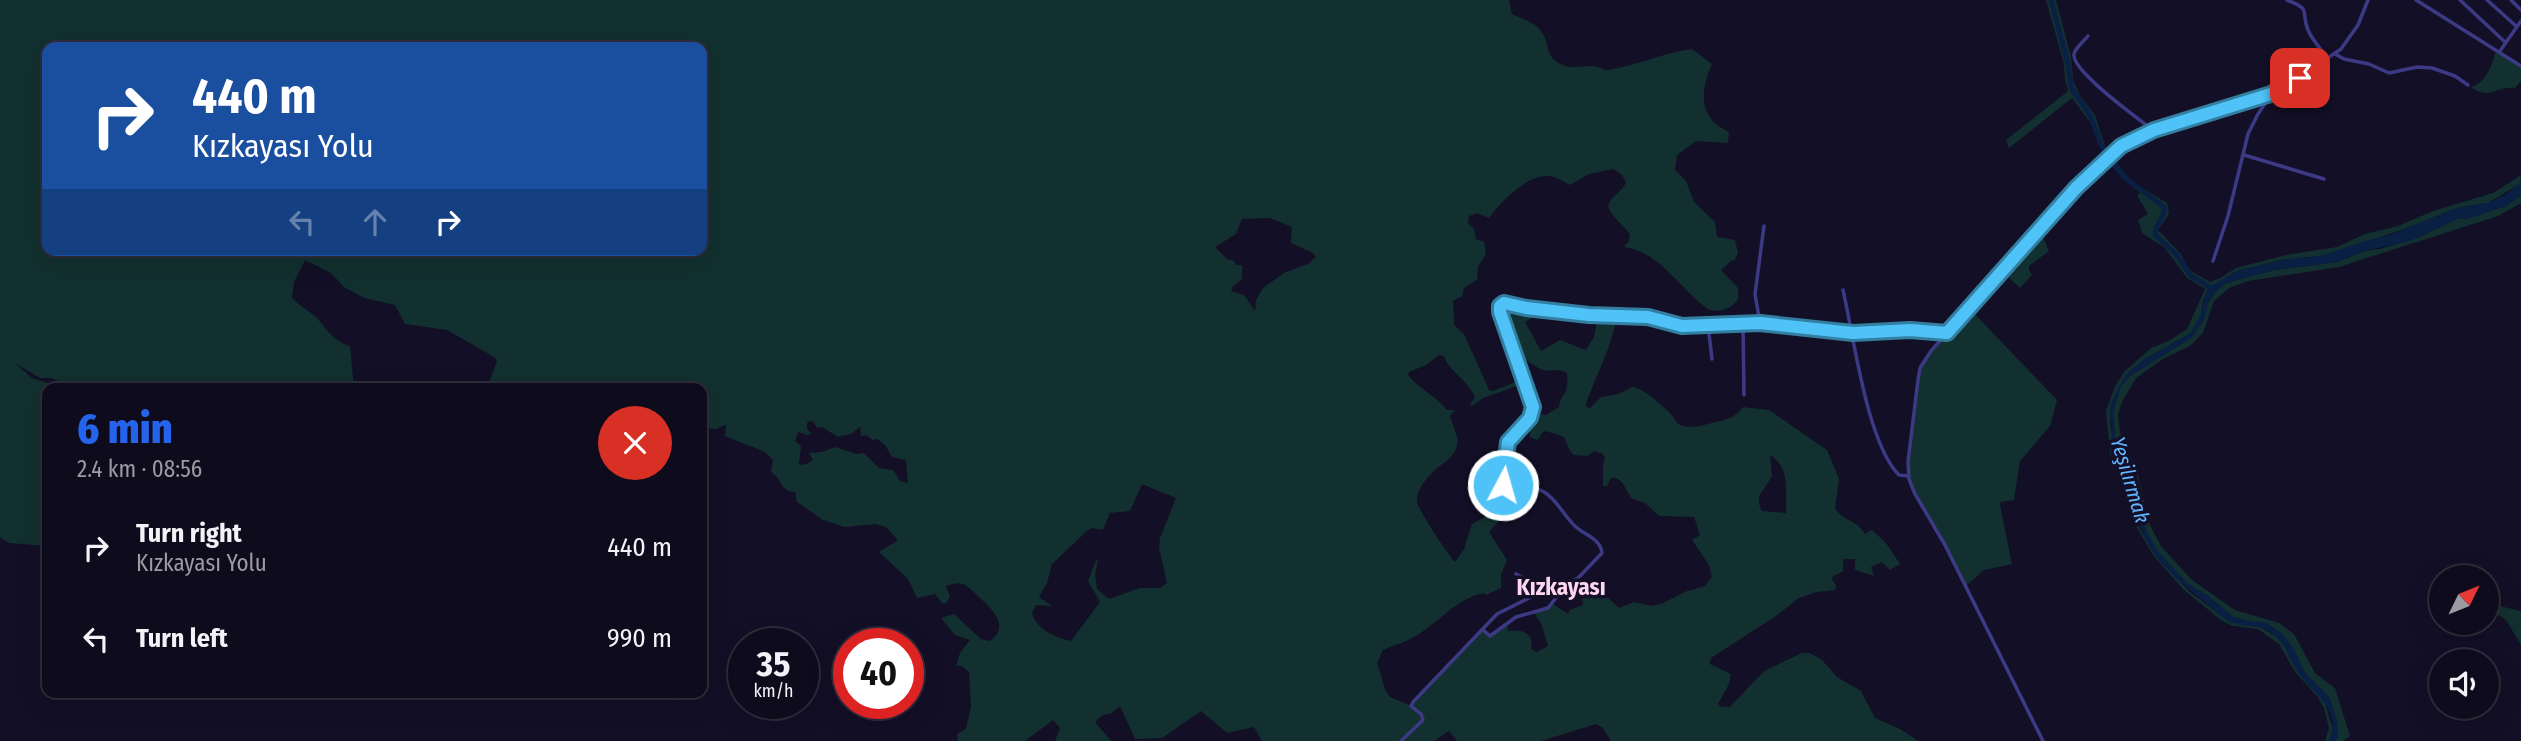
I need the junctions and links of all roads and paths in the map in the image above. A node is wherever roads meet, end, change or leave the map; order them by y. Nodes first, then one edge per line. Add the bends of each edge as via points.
1 (2287, 0) edge
2 (2368, 0) edge
3 (2416, 0) edge
4 (2460, 0) edge
5 (2487, 0) edge
6 (2511, 0) edge
7 (2521, 10) edge
8 (2521, 21) edge
9 (2516, 26) junction
10 (2088, 36) dead end
11 (2505, 42) junction
12 (2500, 51) junction
13 (2335, 54) junction
14 (2328, 59) junction
15 (2521, 66) edge
16 (2468, 85) dead end
17 (2271, 94) junction
18 (2154, 130) junction
19 (2244, 155) junction
20 (2324, 179) dead end
21 (1764, 226) dead end
22 (2213, 261) dead end
23 (1843, 290) dead end
24 (1743, 323) junction
25 (1760, 323) junction
26 (1708, 325) junction
27 (1853, 333) junction
28 (1947, 333) junction
29 (1712, 359) dead end
30 (1744, 395) dead end
31 (1908, 476) junction
32 (1516, 574) dead end
33 (1568, 583) junction
34 (1547, 589) junction
35 (1483, 630) junction
36 (1401, 741) edge
37 (2043, 741) edge

1 - 14 street via 2305,11 2308,31
2 - 13 street via 2354,32
3 - 12 street
4 - 11 street
5 - 9 street
6 - 7 street
8 - 9 street
9 - 11 street
10 - 18 street via 2074,53 2077,62 2099,88
11 - 12 street
12 - 15 street
13 - 14 street
13 - 16 street via 2389,73 2427,67
14 - 17 street
17 - 18 street
17 - 19 street via 2251,127
18 - 28 street via 2104,160
19 - 20 street
19 - 22 street
21 - 25 street via 1755,294
23 - 27 street
24 - 25 street
24 - 26 street
24 - 30 street
25 - 27 street
26 - 29 street
26 - 33 street via 1682,326 1648,317 1589,315 1506,303 1500,306 1533,407 1530,418 1508,442 1503,491 1510,496 1536,489 1601,547 1601,554
27 - 28 street
27 - 31 street via 1878,441 1894,469
28 - 31 street via 1919,373
31 - 37 street
32 - 34 street
33 - 34 street
33 - 35 street via 1545,610 1516,617 1490,636
34 - 35 street via 1500,612
35 - 36 street via 1413,702 1411,706 1423,720

